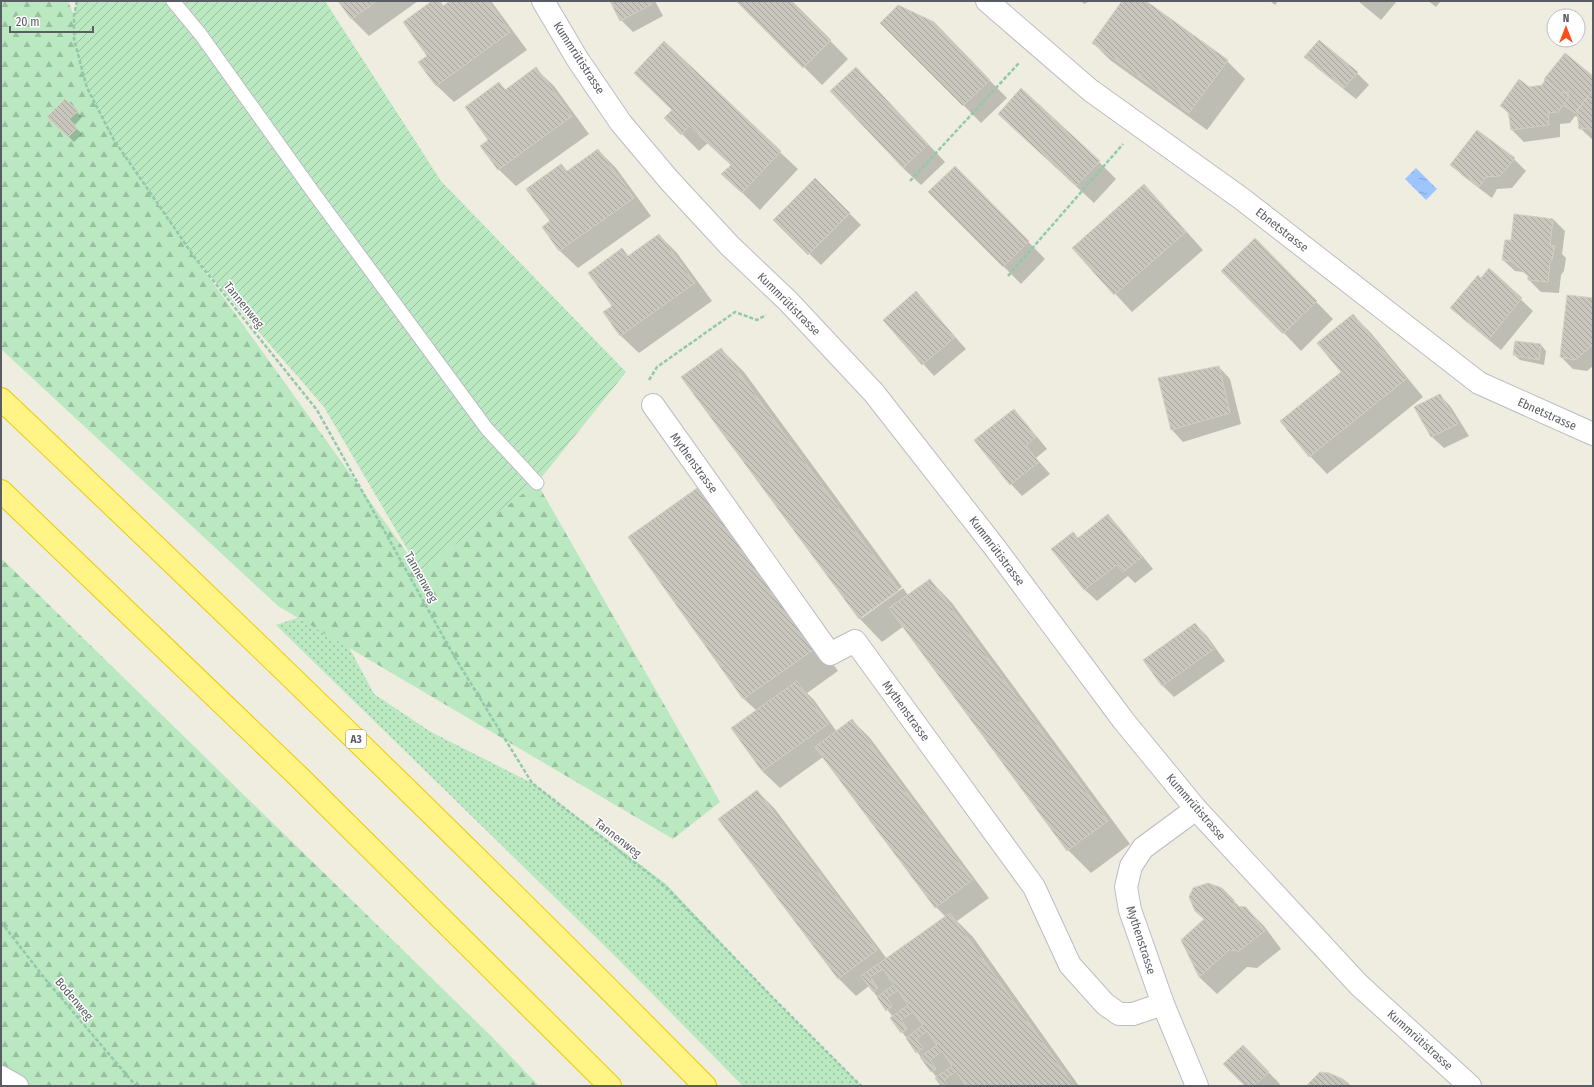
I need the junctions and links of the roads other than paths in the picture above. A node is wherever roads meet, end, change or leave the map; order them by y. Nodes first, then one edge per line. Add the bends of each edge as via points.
1 (173, 1) edge
2 (543, 1) edge
3 (987, 1) edge
4 (1, 399) edge
5 (653, 405) road end
6 (1593, 434) edge
7 (537, 483) dead end
8 (1, 491) edge
9 (1196, 809) junction
10 (1163, 1004) junction
11 (1, 1077) edge
12 (17, 1086) edge
13 (610, 1086) edge
14 (706, 1086) edge
15 (1197, 1086) edge
16 (1470, 1086) edge

1 - 7 lane via 201,35 487,429
2 - 9 street, Kummrütistrasse via 578,60 621,123 730,246 788,301 874,393 996,549 1123,720
3 - 6 street, Ebnetstrasse via 1090,90 1242,199 1479,383
4 - 14 highway, A3 via 334,717
5 - 10 street, Mythenstrasse via 830,654 855,641 1034,886 1070,964 1105,1004 1119,1014 1133,1014
8 - 13 highway via 298,776
9 - 10 street, Mythenstrasse via 1143,848 1131,866 1126,887 1130,910
9 - 16 street, Kummrütistrasse via 1359,985
10 - 15 street, Mythenstrasse
11 - 12 street

